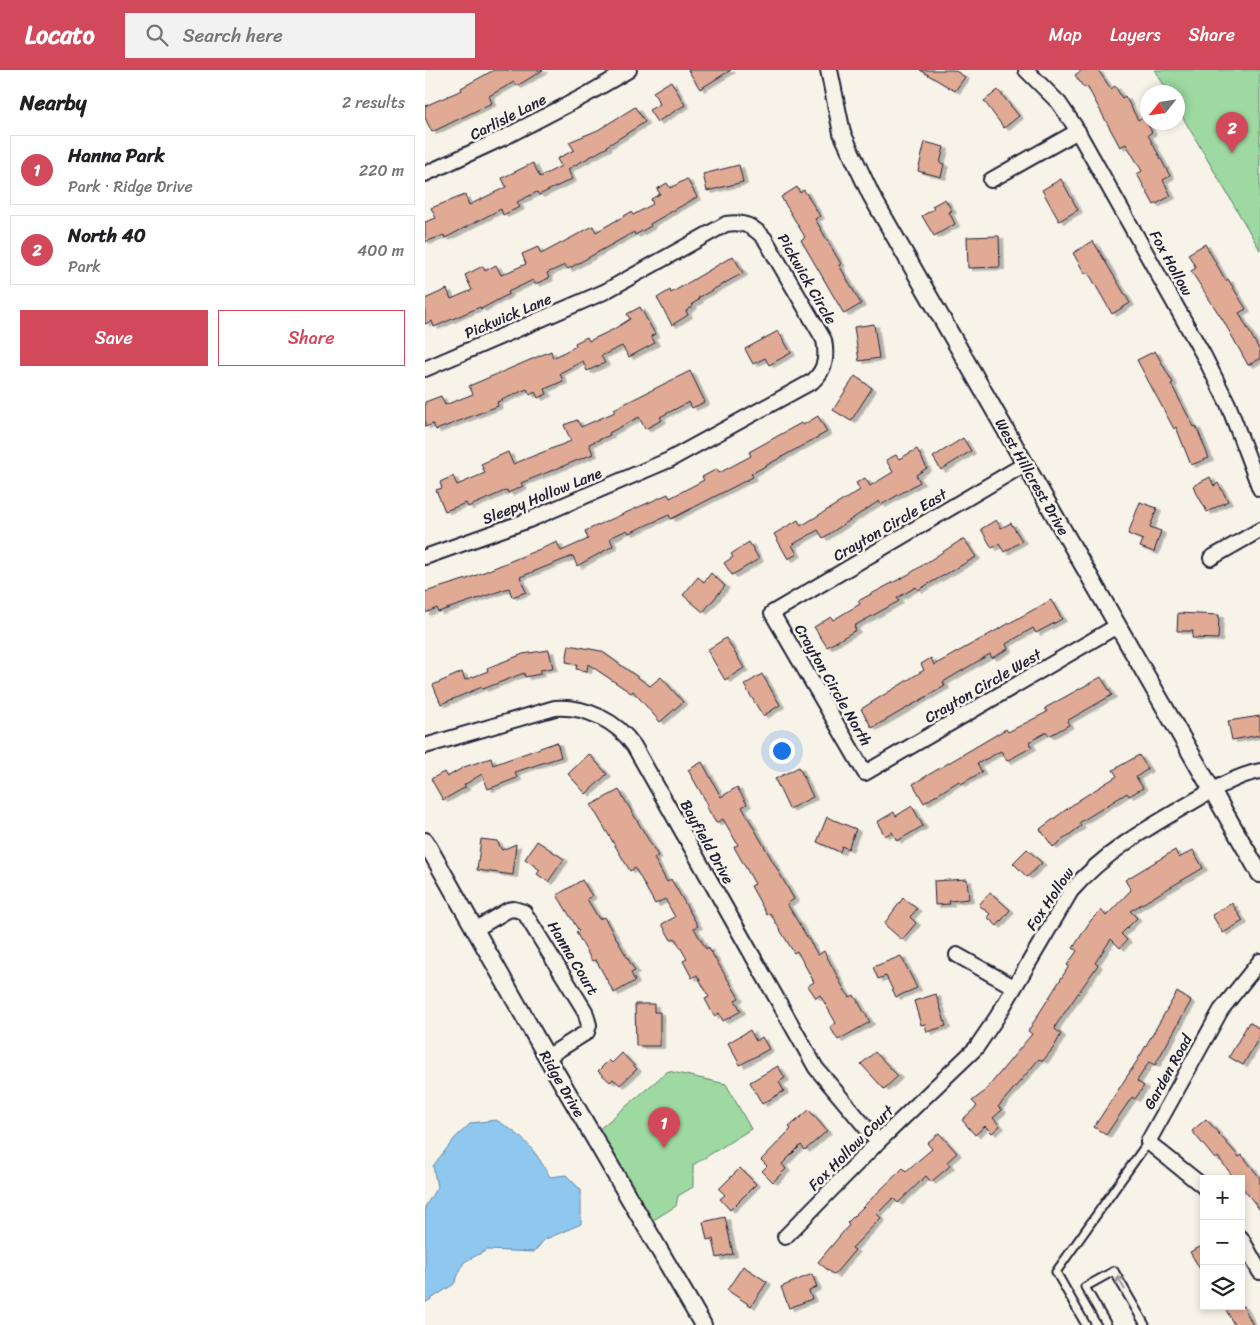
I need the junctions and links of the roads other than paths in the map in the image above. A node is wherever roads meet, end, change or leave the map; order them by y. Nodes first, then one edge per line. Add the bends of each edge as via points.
1 (629, 70) edge
2 (829, 70) edge
3 (1026, 70) edge
4 (1078, 131) junction
5 (425, 174) edge
6 (991, 180) dead end
7 (604, 292) joint
8 (425, 368) edge
9 (669, 460) joint
10 (1025, 464) junction
11 (1260, 489) edge
12 (1260, 530) edge
13 (425, 558) edge
14 (1211, 558) dead end
15 (772, 613) joint
16 (1117, 626) junction
17 (425, 746) edge
18 (1260, 771) edge
19 (865, 773) joint
20 (1211, 791) junction
21 (425, 841) edge
22 (1260, 874) edge
23 (474, 930) junction
24 (957, 955) dead end
25 (1260, 961) edge
26 (1014, 987) junction
27 (547, 1057) junction
28 (941, 1083) joint
29 (878, 1142) junction
30 (1148, 1142) junction
31 (1200, 1184) edge
32 (785, 1237) dead end
33 (1245, 1245) edge
34 (1260, 1272) edge
35 (703, 1325) edge
36 (1086, 1325) edge
37 (1107, 1325) edge
38 (1145, 1325) edge

1 - 5 street, Carlisle Lane via 586,96
2 - 10 street, West Hillcrest Drive via 842,133 871,195
3 - 4 street, Fox Hollow via 1059,103
4 - 6 street
4 - 11 street, Fox Hollow via 1204,356 1228,404
7 - 8 street, Pickwick Lane
7 - 9 street, Pickwick Circle via 726,224 739,222 757,230 765,239 824,340 825,362 821,374 813,381
9 - 13 street, Sleepy Hollow Lane via 537,516
10 - 15 street, Crayton Circle East
10 - 16 street, West Hillcrest Drive
12 - 14 street
15 - 19 street, Crayton Circle North
16 - 19 street, Crayton Circle West
16 - 20 street, West Hillcrest Drive
17 - 29 street, Bayfield Drive via 555,708 568,707 615,724 634,746 816,1068
18 - 20 street, Fox Hollow
20 - 22 street, West Hillcrest Drive
20 - 26 street, Fox Hollow via 1125,842 1087,873 1071,891
21 - 23 street, Ridge Drive
23 - 27 street, Ridge Drive
23 - 27 street, Hanna Court via 508,910 524,912 585,1011 589,1025 587,1032
24 - 26 street
25 - 30 street, Garden Road via 1221,1010
26 - 28 street, Fox Hollow via 981,1041
27 - 35 street, Ridge Drive
28 - 29 street, Fox Hollow Court
29 - 32 street, Fox Hollow Court
30 - 31 street
30 - 36 lane via 1056,1272
33 - 34 street
38 -> 37 lane via 1114,1271 1085,1287

